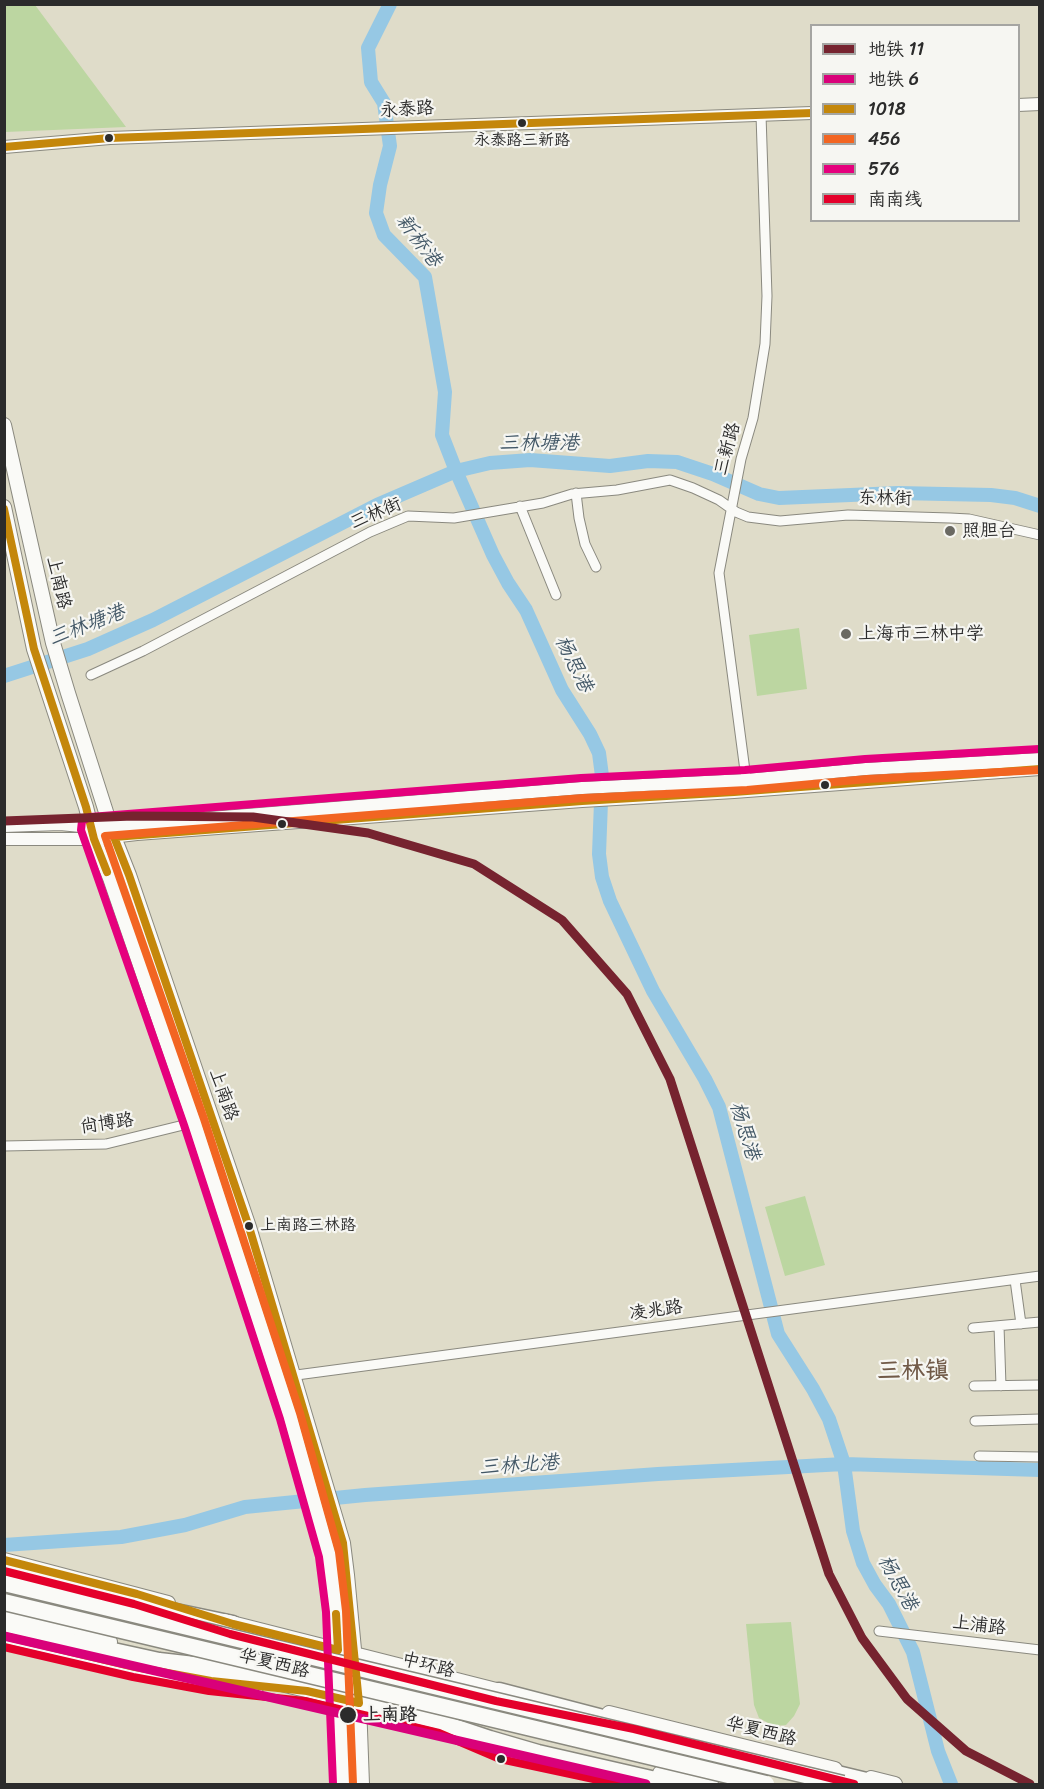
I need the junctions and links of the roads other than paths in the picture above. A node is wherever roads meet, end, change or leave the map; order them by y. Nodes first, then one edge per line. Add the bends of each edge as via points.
1 (1040, 104) edge
2 (1020, 105) edge
3 (810, 113) edge
4 (760, 115) junction
5 (4, 147) edge
6 (4, 425) edge
7 (576, 493) junction
8 (520, 506) junction
9 (731, 506) junction
10 (4, 507) edge
11 (1040, 535) edge
12 (596, 567) dead end
13 (556, 595) dead end
14 (91, 675) dead end
15 (1040, 759) edge
16 (1040, 769) edge
17 (747, 785) junction
18 (4, 826) edge
19 (112, 831) junction
20 (92, 833) junction
21 (4, 839) edge
22 (212, 1118) junction
23 (194, 1122) junction
24 (4, 1146) edge
25 (1040, 1276) edge
26 (1016, 1280) junction
27 (1040, 1322) edge
28 (1021, 1324) junction
29 (999, 1326) junction
30 (973, 1328) dead end
31 (294, 1375) junction
32 (277, 1378) junction
33 (1040, 1385) edge
34 (974, 1386) dead end
35 (1001, 1386) junction
36 (1040, 1419) edge
37 (975, 1420) dead end
38 (979, 1456) dead end
39 (1040, 1457) edge
40 (4, 1560) edge
41 (4, 1574) edge
42 (4, 1582) edge
43 (4, 1602) edge
44 (4, 1617) edge
45 (233, 1624) junction
46 (4, 1627) edge
47 (879, 1631) dead end
48 (4, 1636) edge
49 (338, 1650) junction
50 (1040, 1650) edge
51 (355, 1655) junction
52 (212, 1667) junction
53 (307, 1691) junction
54 (499, 1691) junction
55 (341, 1699) junction
56 (359, 1703) junction
57 (442, 1723) junction
58 (343, 1785) edge
59 (362, 1785) edge
60 (665, 1785) edge
61 (673, 1785) edge
62 (711, 1785) edge
63 (766, 1785) edge
64 (843, 1785) edge
65 (879, 1785) edge
66 (895, 1785) edge

1 - 2 main road
3 - 4 main road, 永泰路
4 - 5 main road, 永泰路 via 110,138
4 - 9 street, 三新路 via 767,321 753,418
6 - 19 main road, 上南路 via 54,643
7 - 8 street, 三林街
7 - 9 street, 三林街 via 670,480
7 - 12 street via 585,544
8 - 13 street
8 - 14 street, 三林街 via 454,518 408,516 393,521
9 - 11 street, 东林街 via 748,517 780,521 848,515 969,519
9 - 17 street, 三新路 via 719,573
10 - 20 main road, 上南路 via 34,649
15 - 17 main road via 866,769
16 - 17 main road
17 - 19 main road
18 - 20 main road via 60,825
19 - 20 main road
19 - 22 main road, 上南路
20 - 21 main road
20 - 23 main road, 上南路
22 - 23 street, 尚博路
22 - 31 main road, 上南路
23 - 24 street, 尚博路 via 106,1144
23 - 32 main road, 上南路
25 - 26 street, 凌兆路
26 - 28 street
26 - 31 street, 凌兆路
27 - 28 street
28 - 29 street
29 - 30 street
29 - 35 street
31 - 32 street, 凌兆路
31 - 51 main road, 上南路 via 342,1543
32 - 49 main road, 上南路 via 329,1555
33 - 35 street
34 - 35 street
36 - 37 street
38 - 39 street
40 - 45 main road, 华夏西路 via 137,1594
41 - 45 highway
42 - 49 main road, 华夏西路 via 258,1640
42 - 64 highway, 中环路, bridge
43 - 63 highway, 中环路, bridge
44 - 52 main road, 华夏西路
45 - 49 main road, 华夏西路
46 - 52 highway via 105,1651
47 - 50 street, 上浦路
48 - 53 main road via 211,1681
49 - 51 main road, 华夏西路
49 - 55 main road, 上南路
51 - 54 main road, 华夏西路
51 - 56 main road, 上南路
52 - 53 main road, 华夏西路
53 - 55 main road, 华夏西路
54 - 65 highway
54 - 66 main road, 华夏西路 via 636,1719
55 - 56 main road, 华夏西路
55 - 58 main road, 上南路
56 - 57 main road, 华夏西路
56 - 59 main road, 上南路
57 - 60 main road via 502,1749
57 - 61 highway via 538,1753
57 - 62 main road, 华夏西路

